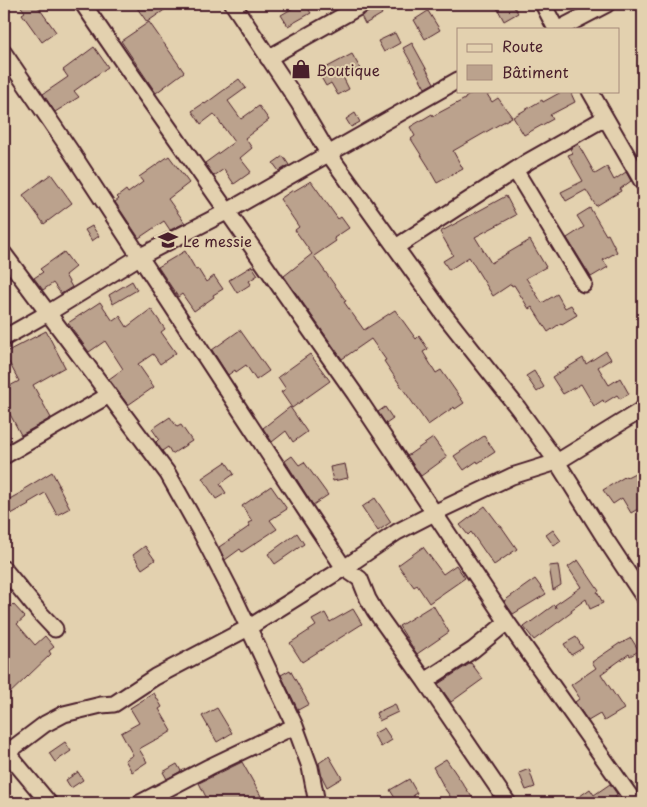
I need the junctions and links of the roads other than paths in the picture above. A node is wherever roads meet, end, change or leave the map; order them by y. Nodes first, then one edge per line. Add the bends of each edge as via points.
1 (83, 4) edge
2 (233, 4) edge
3 (364, 4) edge
4 (543, 4) edge
5 (606, 4) edge
6 (556, 28) edge
7 (559, 28) edge
8 (4, 53) edge
9 (268, 58) junction
10 (457, 81) edge
11 (591, 92) edge
12 (605, 118) junction
13 (328, 153) junction
14 (515, 170) junction
15 (643, 183) edge
16 (228, 211) junction
17 (396, 247) junction
18 (4, 254) edge
19 (139, 258) junction
20 (584, 284) dead end
21 (48, 313) junction
22 (4, 338) edge
23 (109, 395) junction
24 (643, 408) edge
25 (4, 456) edge
26 (557, 462) junction
27 (434, 512) junction
28 (344, 568) junction
29 (4, 569) edge
30 (643, 596) edge
31 (507, 622) junction
32 (248, 628) junction
33 (55, 629) dead end
34 (425, 681) junction
35 (295, 726) junction
36 (5, 753) edge
37 (49, 803) edge
38 (140, 803) edge
39 (317, 803) edge
40 (508, 803) edge
41 (635, 803) edge

1 - 16 street
2 - 9 street
3 - 9 street
4 - 6 street
5 - 7 street
8 - 19 street
9 - 13 street
10 - 13 street
11 - 12 street
12 - 14 street
12 - 15 street
13 - 16 street
13 - 17 street
14 - 17 street
14 - 20 street
16 - 19 street
16 - 27 street
17 - 26 street
18 - 21 street
19 - 21 street
19 - 28 street
21 - 22 street
21 - 23 street
23 - 25 street
23 - 32 street via 168,474
24 - 26 street
26 - 27 street via 512,476
26 - 30 street
27 - 28 street via 397,532
27 - 31 street
28 - 32 street
28 - 34 street via 360,578 375,611
29 - 33 street
31 - 34 street via 473,650
31 - 41 street
32 - 35 street
32 - 36 street via 155,676 114,704 64,714
34 - 40 street
35 - 38 street
35 - 39 street via 310,767
36 - 37 street

